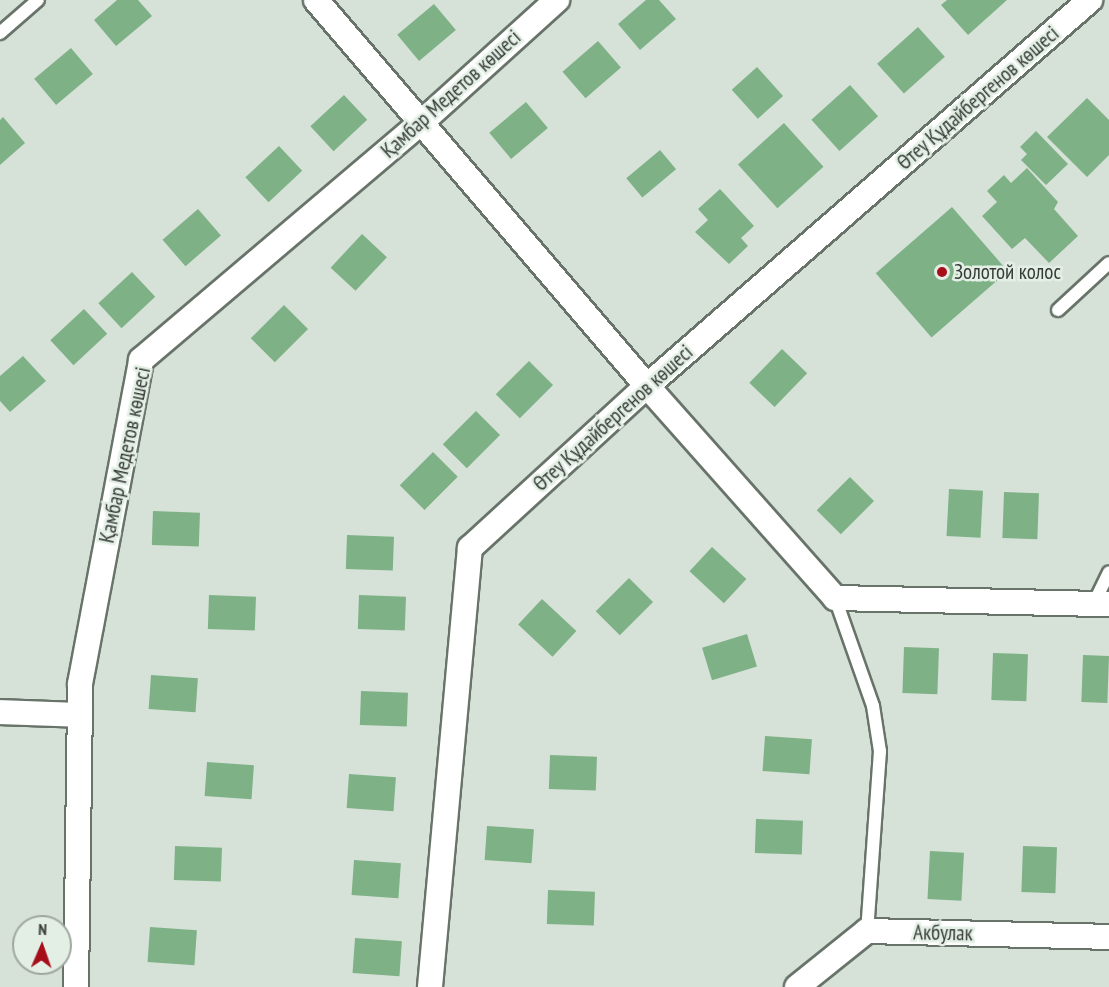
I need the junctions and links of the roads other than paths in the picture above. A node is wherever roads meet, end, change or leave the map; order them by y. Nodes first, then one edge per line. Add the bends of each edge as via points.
1 (38, 0) edge
2 (316, 0) edge
3 (557, 0) edge
4 (1090, 0) edge
5 (0, 33) edge
6 (423, 121) junction
7 (1109, 263) edge
8 (1058, 310) dead end
9 (647, 386) junction
10 (1109, 572) edge
11 (835, 598) junction
12 (1101, 604) edge
13 (0, 712) edge
14 (80, 715) junction
15 (867, 931) junction
16 (1109, 937) edge
17 (76, 987) edge
18 (430, 987) edge
19 (797, 987) edge

1 - 5 lane
2 - 6 street
3 - 6 street, Қамбар Медетов көшесі
4 - 9 street, Өтеу Құдайбергенов көшесі
6 - 9 street
6 - 14 street, Қамбар Медетов көшесі via 141,360 80,684
7 - 8 lane
9 - 11 street
9 - 18 street, Өтеу Құдайбергенов көшесі via 470,548
10 - 12 lane
11 - 12 street
11 - 15 lane via 873,706 880,751
13 - 14 street
14 - 17 street, Қамбар Медетов көшесі
15 - 16 street, Акбулак
15 - 19 street

